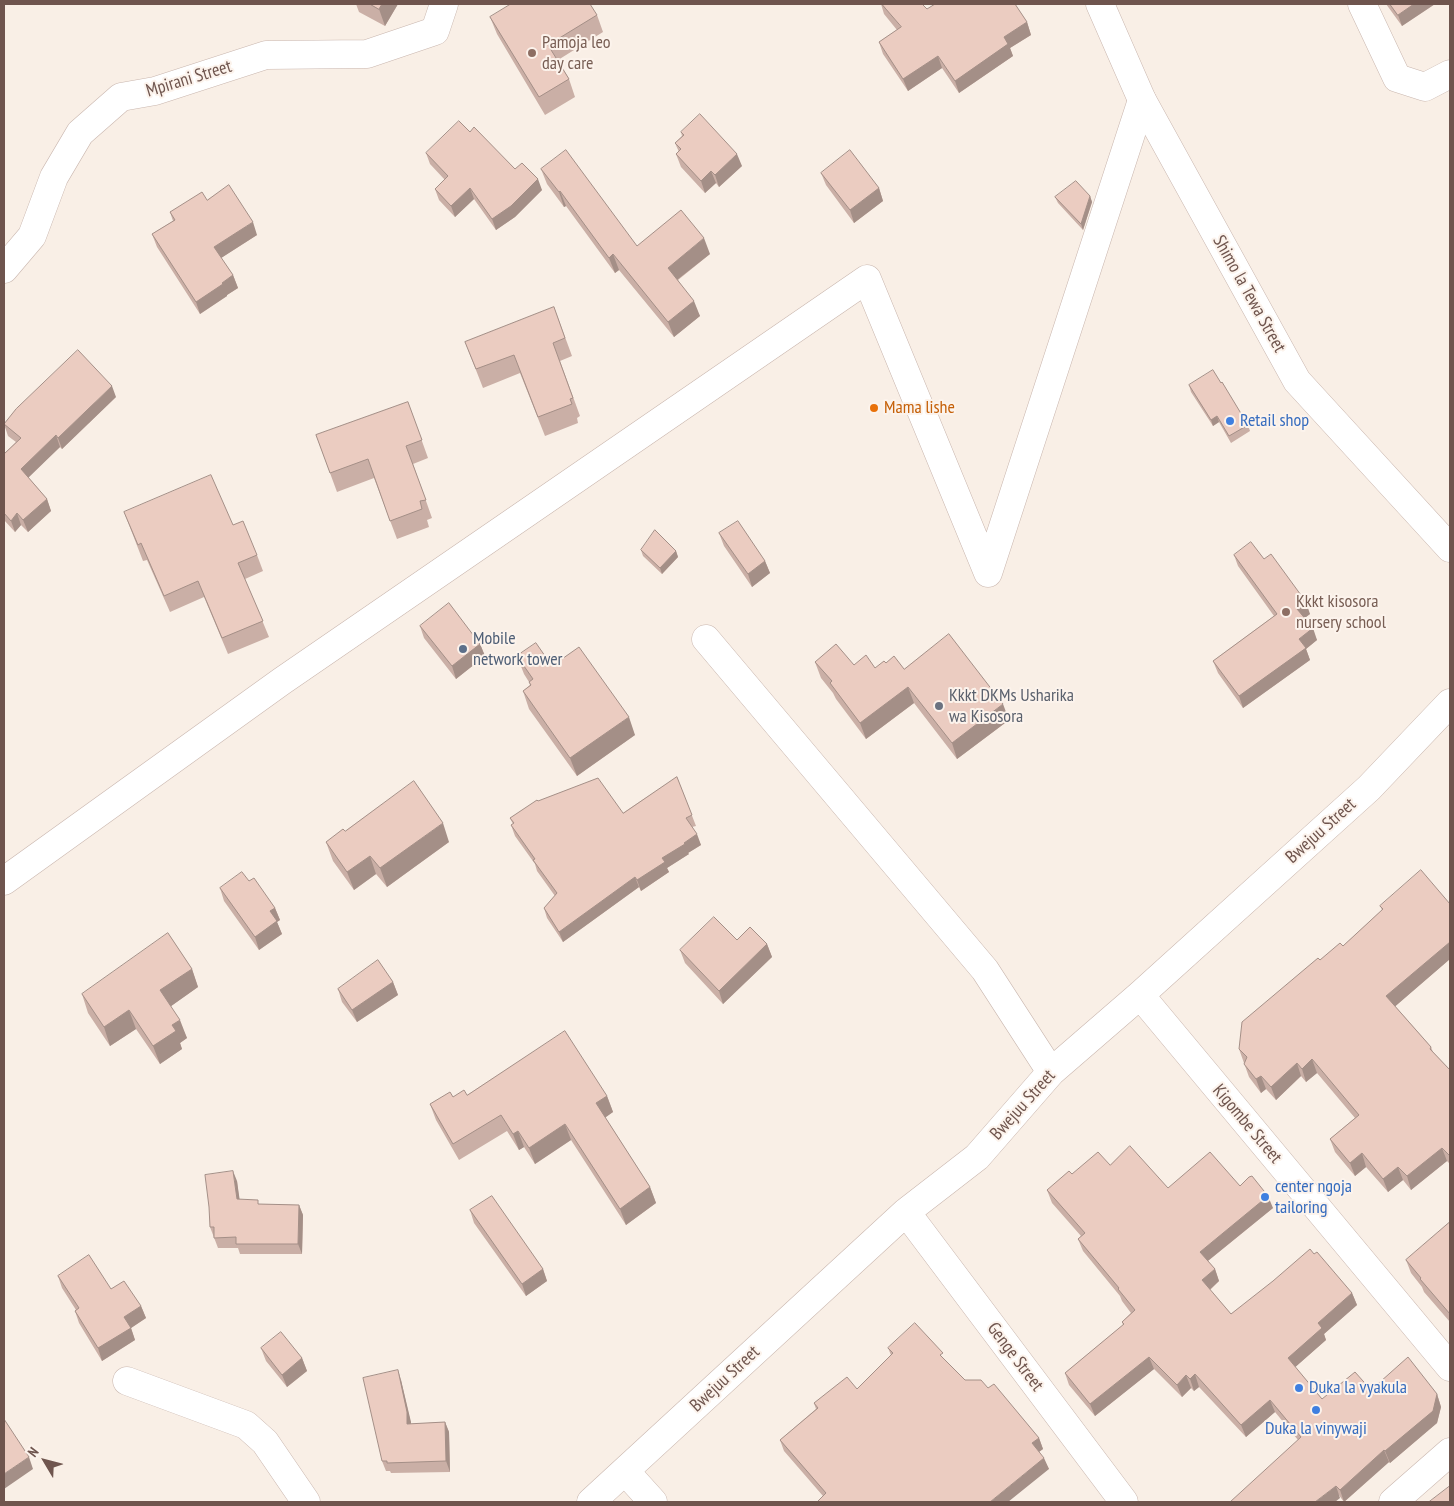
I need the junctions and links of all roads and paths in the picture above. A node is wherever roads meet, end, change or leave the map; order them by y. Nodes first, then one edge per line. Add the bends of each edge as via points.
1 (444, 4) edge
2 (1100, 4) edge
3 (1362, 4) edge
4 (1450, 74) edge
5 (1142, 100) junction
6 (4, 269) edge
7 (1450, 548) edge
8 (706, 639) dead end
9 (1450, 703) edge
10 (4, 881) edge
11 (1140, 995) junction
12 (1051, 1072) junction
13 (906, 1212) junction
14 (1450, 1367) edge
15 (127, 1381) dead end
16 (1450, 1452) edge
17 (625, 1471) junction
18 (306, 1502) edge
19 (591, 1502) edge
20 (653, 1502) edge
21 (1124, 1502) edge
22 (1393, 1502) edge

1 - 6 street, Mpirani Street via 436,31 367,54 266,55 155,91 121,97 80,133 54,177 32,236
2 - 5 street, Shimo la Tewa Street
3 - 4 street via 1397,78 1425,87
5 - 7 street, Shimo la Tewa Street via 1297,381
5 - 10 street via 988,572 867,279 282,682
8 - 12 street via 985,970
9 - 11 street, Bwejuu Street via 1369,788
11 - 12 street, Bwejuu Street
11 - 14 street, Kigombe Street
12 - 13 street, Bwejuu Street via 977,1156
13 - 17 street, Bwejuu Street
13 - 21 street, Genge Street
15 - 18 street via 246,1425 265,1442
16 - 22 street
17 - 19 street, Bwejuu Street
17 - 20 street

